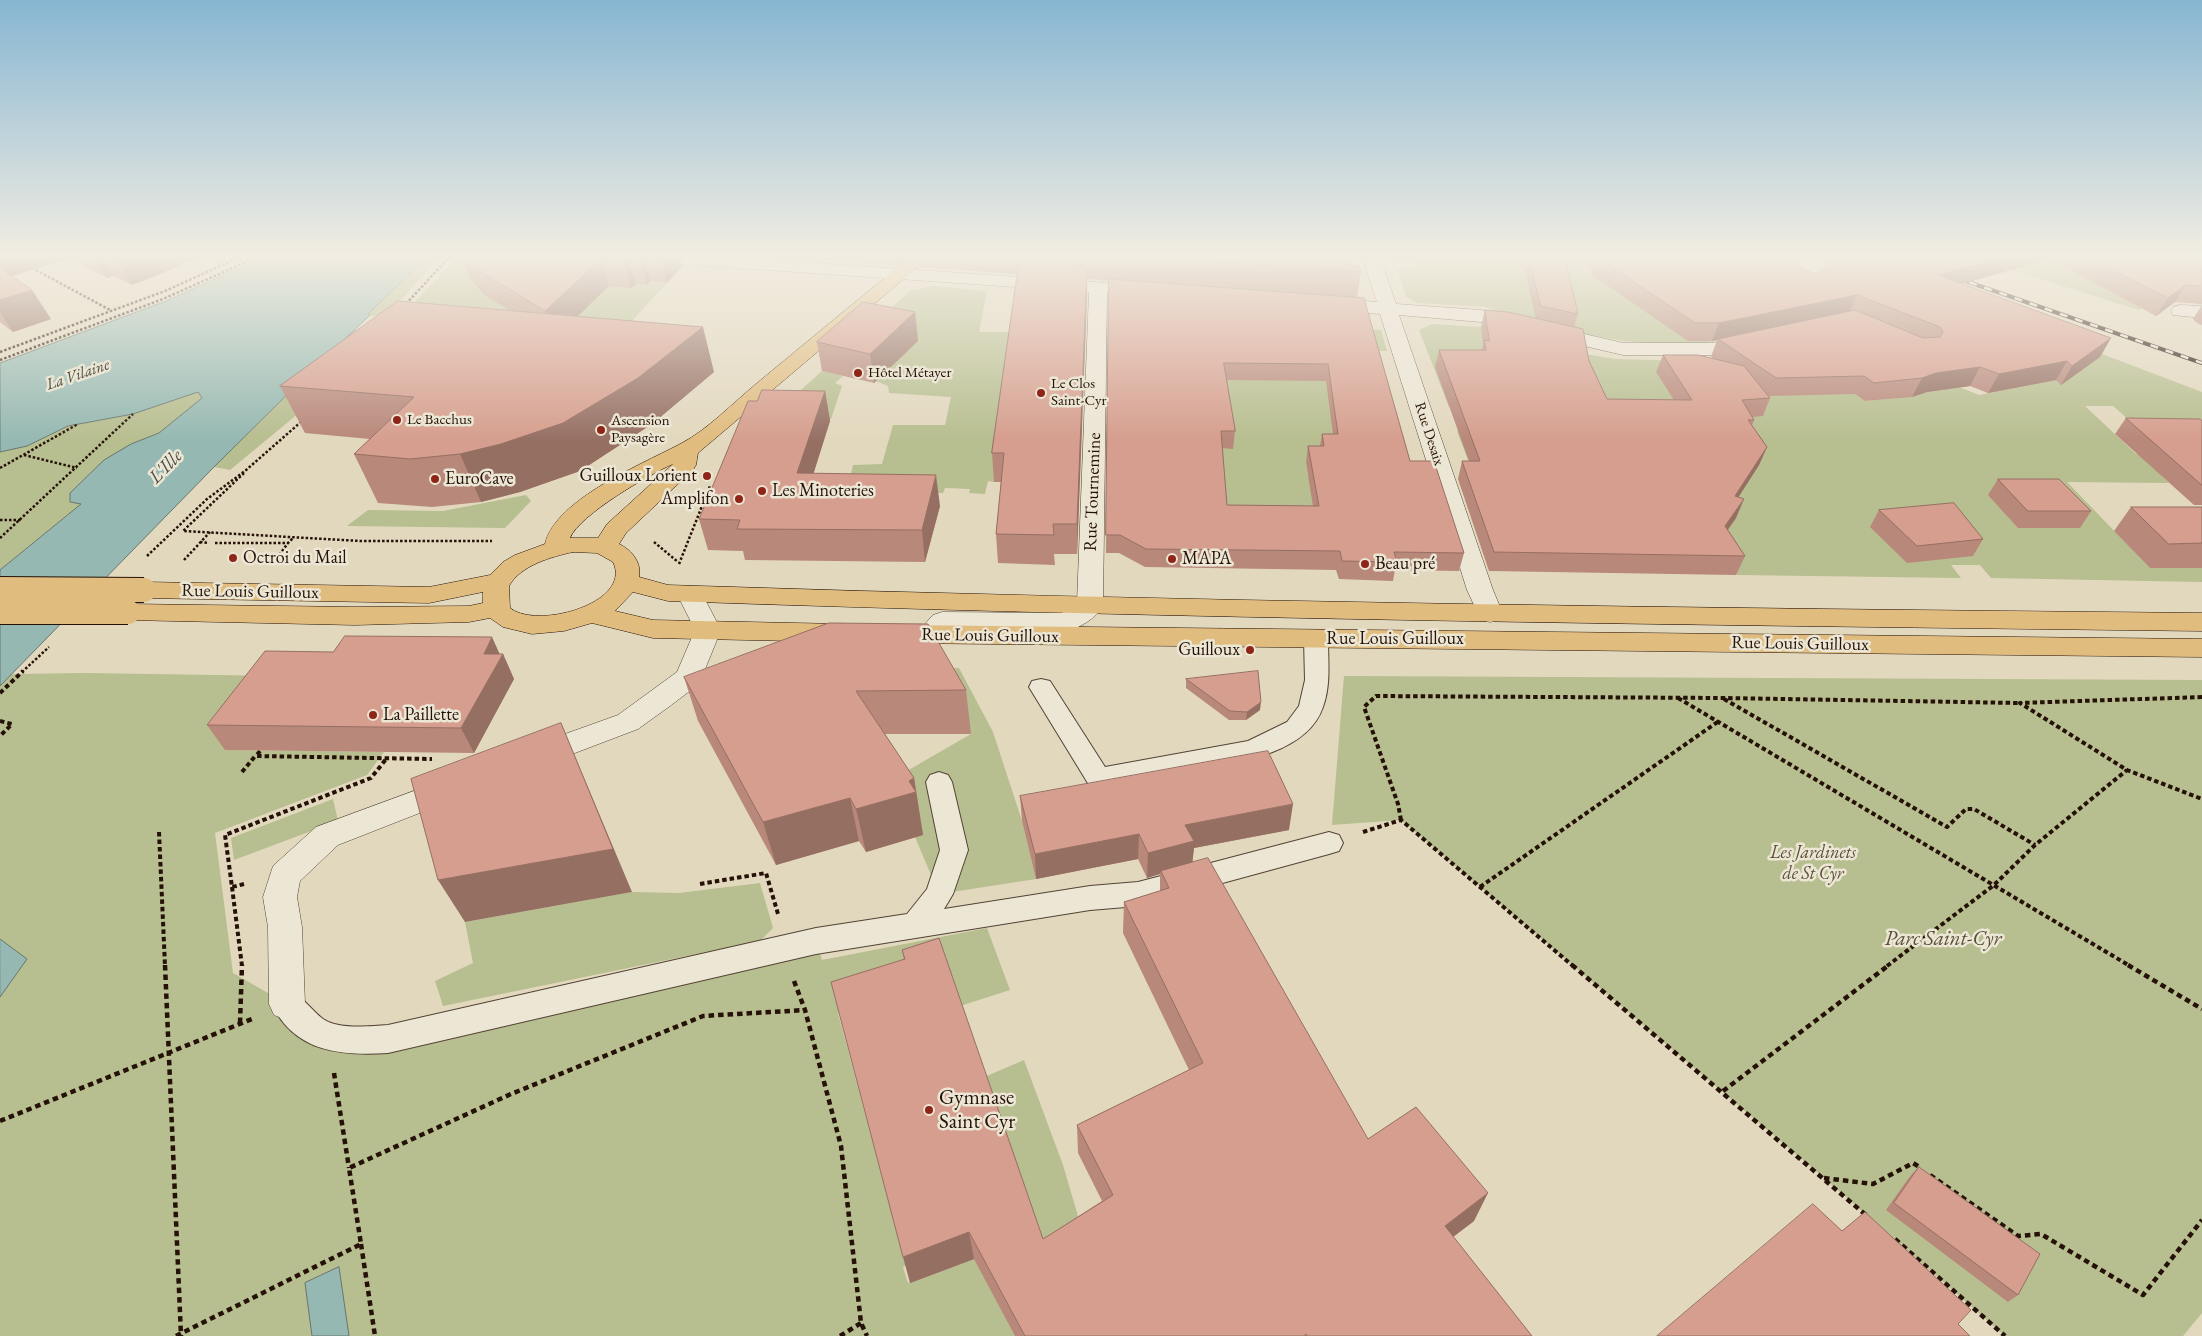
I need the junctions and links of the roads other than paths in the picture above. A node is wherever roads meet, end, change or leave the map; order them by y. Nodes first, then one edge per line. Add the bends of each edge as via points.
1 (848, 316) edge
2 (1097, 316) edge
3 (1392, 316) edge
4 (1482, 316) edge
5 (1771, 336) edge
6 (687, 451) junction
7 (605, 547) junction
8 (556, 548) junction
9 (499, 581) junction
10 (627, 582) junction
11 (0, 588) edge
12 (690, 594) junction
13 (1090, 606) junction
14 (497, 608) junction
15 (0, 612) edge
16 (590, 614) junction
17 (1490, 614) junction
18 (2202, 622) edge
19 (708, 630) junction
20 (928, 634) junction
21 (1316, 638) junction
22 (2202, 648) edge
23 (1040, 687) dead end
24 (509, 767) edge
25 (476, 779) edge
26 (939, 782) dead end
27 (1329, 843) road end
28 (916, 925) junction
29 (287, 1004) joint

1 - 6 main road
2 - 13 street, Rue Tournemine
3 - 17 street, Rue Desaix
4 - 5 street via 1623,349 1712,349
6 - 7 main road via 685,465 616,529
6 - 8 main road via 662,460 613,489 559,534
7 - 8 main road
7 - 10 main road via 625,560
8 - 9 main road via 522,560
9 - 11 main road, Rue Louis Guilloux, bridge via 429,595
9 - 14 main road via 494,592
10 - 12 main road, Rue Louis Guilloux via 668,593
10 - 16 main road via 619,594
12 - 13 main road, Rue Louis Guilloux
12 - 19 street
13 - 17 main road, Rue Louis Guilloux
13 - 20 street via 1068,622 942,622
14 - 15 main road, Rue Louis Guilloux, bridge via 469,614 355,616
14 - 16 main road via 513,621 529,625 569,622
16 - 19 main road, Rue Louis Guilloux via 653,629
17 - 18 main road, Rue Louis Guilloux
19 - 20 main road, Rue Louis Guilloux
19 - 24 street via 689,677 628,722
20 - 21 main road, Rue Louis Guilloux
21 - 22 main road, Rue Louis Guilloux
21 - 23 lane via 1317,680 1311,708 1296,728 1252,750 1098,778
25 - 29 street via 326,836 285,875 280,897 285,927
26 - 28 lane via 954,850 939,894
27 - 28 lane via 1138,894 1090,898
28 - 29 lane via 816,941 388,1039 328,1036 315,1031

